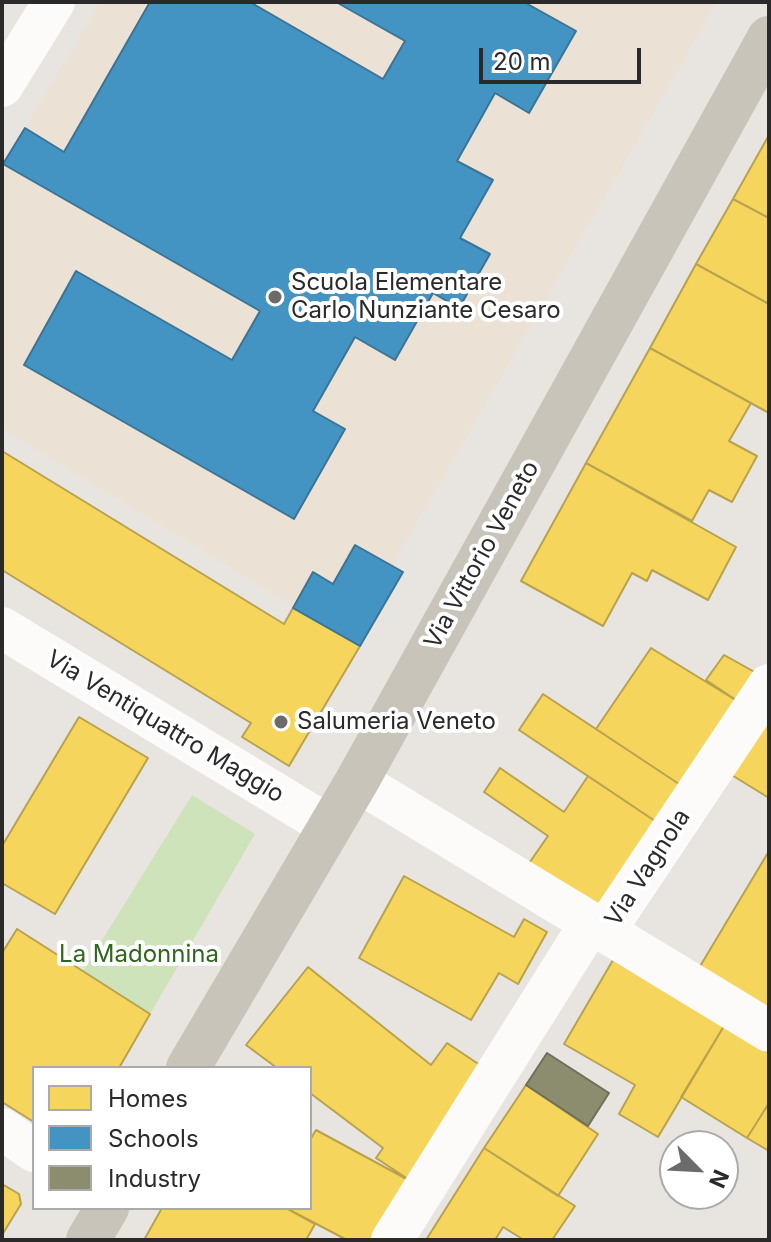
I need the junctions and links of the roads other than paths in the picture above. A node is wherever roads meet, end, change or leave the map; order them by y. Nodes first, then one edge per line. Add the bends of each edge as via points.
1 (54, 2) edge
2 (769, 38) edge
3 (2, 86) edge
4 (2, 628) edge
5 (769, 685) edge
6 (357, 781) junction
7 (329, 826) junction
8 (597, 928) junction
9 (769, 1031) edge
10 (189, 1066) edge
11 (2, 1129) edge
12 (32, 1150) edge
13 (106, 1210) edge
14 (88, 1240) edge
15 (392, 1240) edge

1 - 3 street
2 - 6 main road, Via Vittorio Veneto
4 - 7 street, Via Ventiquattro Maggio
5 - 8 street, Via Vagnola
6 - 7 main road, Via Vittorio Veneto
6 - 8 street
7 - 10 main road, Via Vittorio Veneto
8 - 9 street, Via Vagnola
8 - 15 street, Via Vagnola
11 - 12 street
13 - 14 main road

